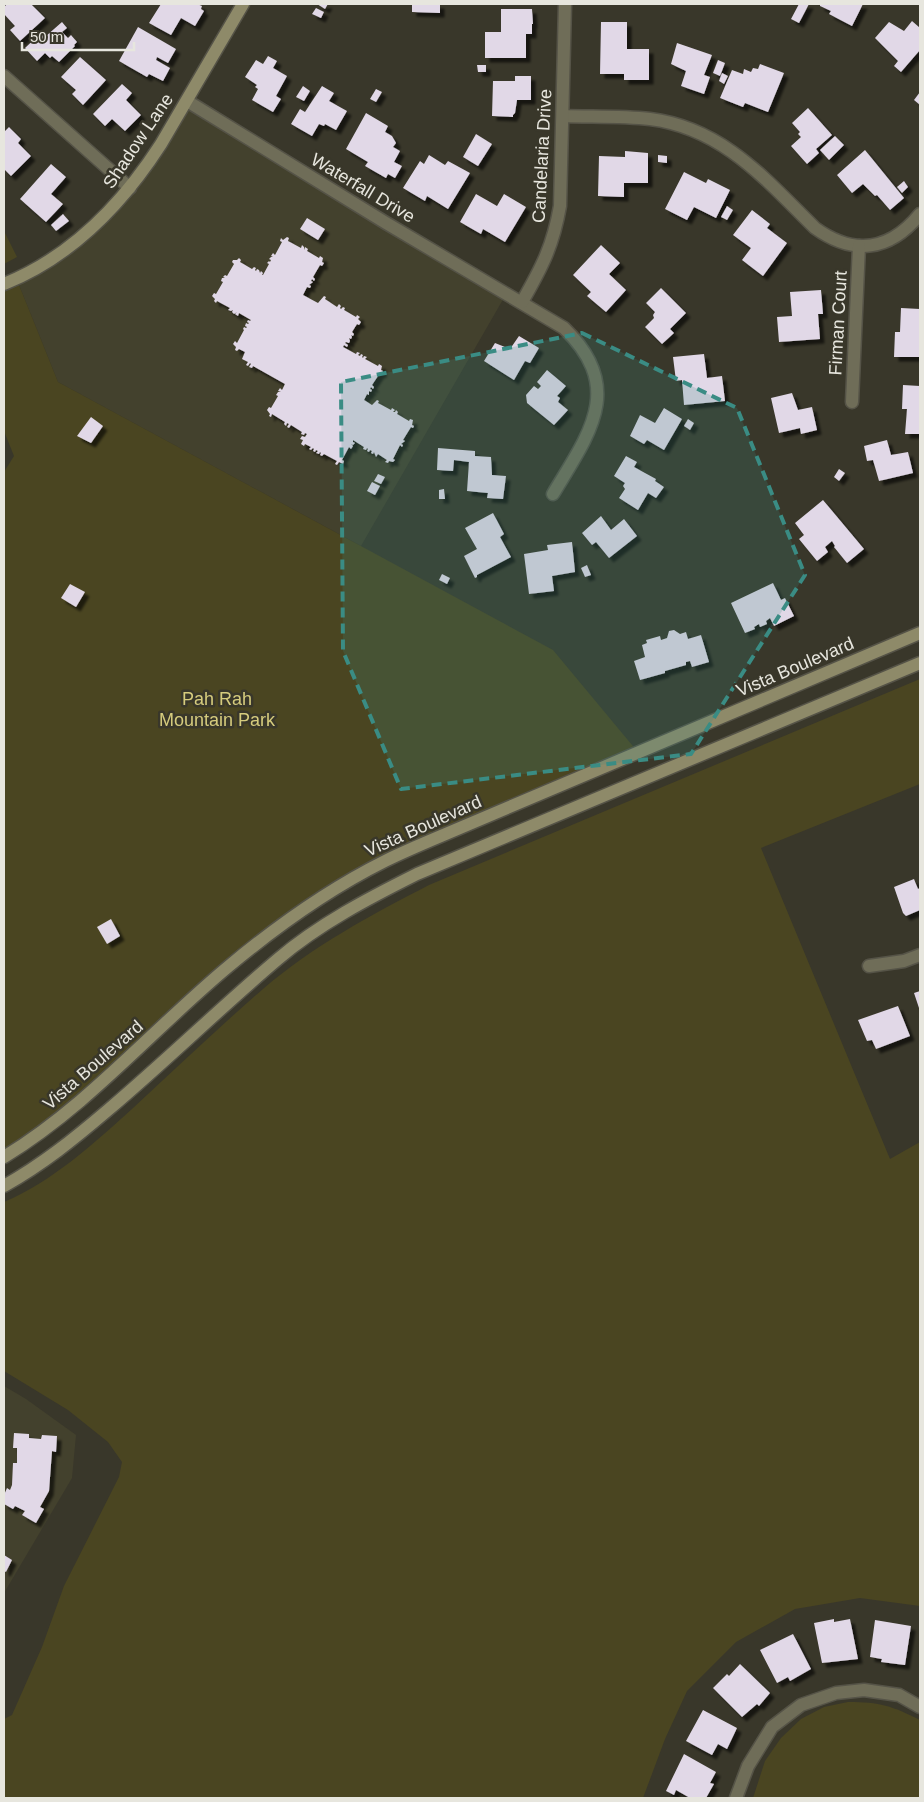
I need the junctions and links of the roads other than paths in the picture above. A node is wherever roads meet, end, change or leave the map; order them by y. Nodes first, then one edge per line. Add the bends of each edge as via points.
1 (243, 4) edge
2 (565, 4) edge
3 (4, 76) edge
4 (187, 101) junction
5 (563, 116) junction
6 (130, 188) junction
7 (920, 214) edge
8 (859, 246) junction
9 (4, 284) edge
10 (522, 302) junction
11 (852, 402) dead end
12 (554, 494) dead end
13 (920, 633) edge
14 (920, 663) edge
15 (920, 955) edge
16 (869, 966) dead end
17 (4, 1157) edge
18 (4, 1186) edge
19 (920, 1707) edge
20 (736, 1798) edge

1 - 4 main road, Shadow Lane
2 - 5 street, Candelaria Drive
3 - 6 street
4 - 6 main road, Shadow Lane
4 - 10 street, Waterfall Drive
5 - 8 street via 650,119 700,132 744,159 815,228 843,244
5 - 10 street, Candelaria Drive via 556,232
6 - 9 main road, Shadow Lane via 96,224 67,248
7 - 8 street via 896,237 881,244
8 - 11 street, Firman Court
10 - 12 street, Waterfall Drive via 577,340 587,355 597,389 592,426
13 - 17 main road, Vista Boulevard via 441,836 343,884 270,932 56,1122
14 - 18 main road via 417,874 370,898 280,958 60,1150
15 - 16 street
19 - 20 street via 899,1695 864,1690 836,1694 801,1705 772,1727 748,1766

